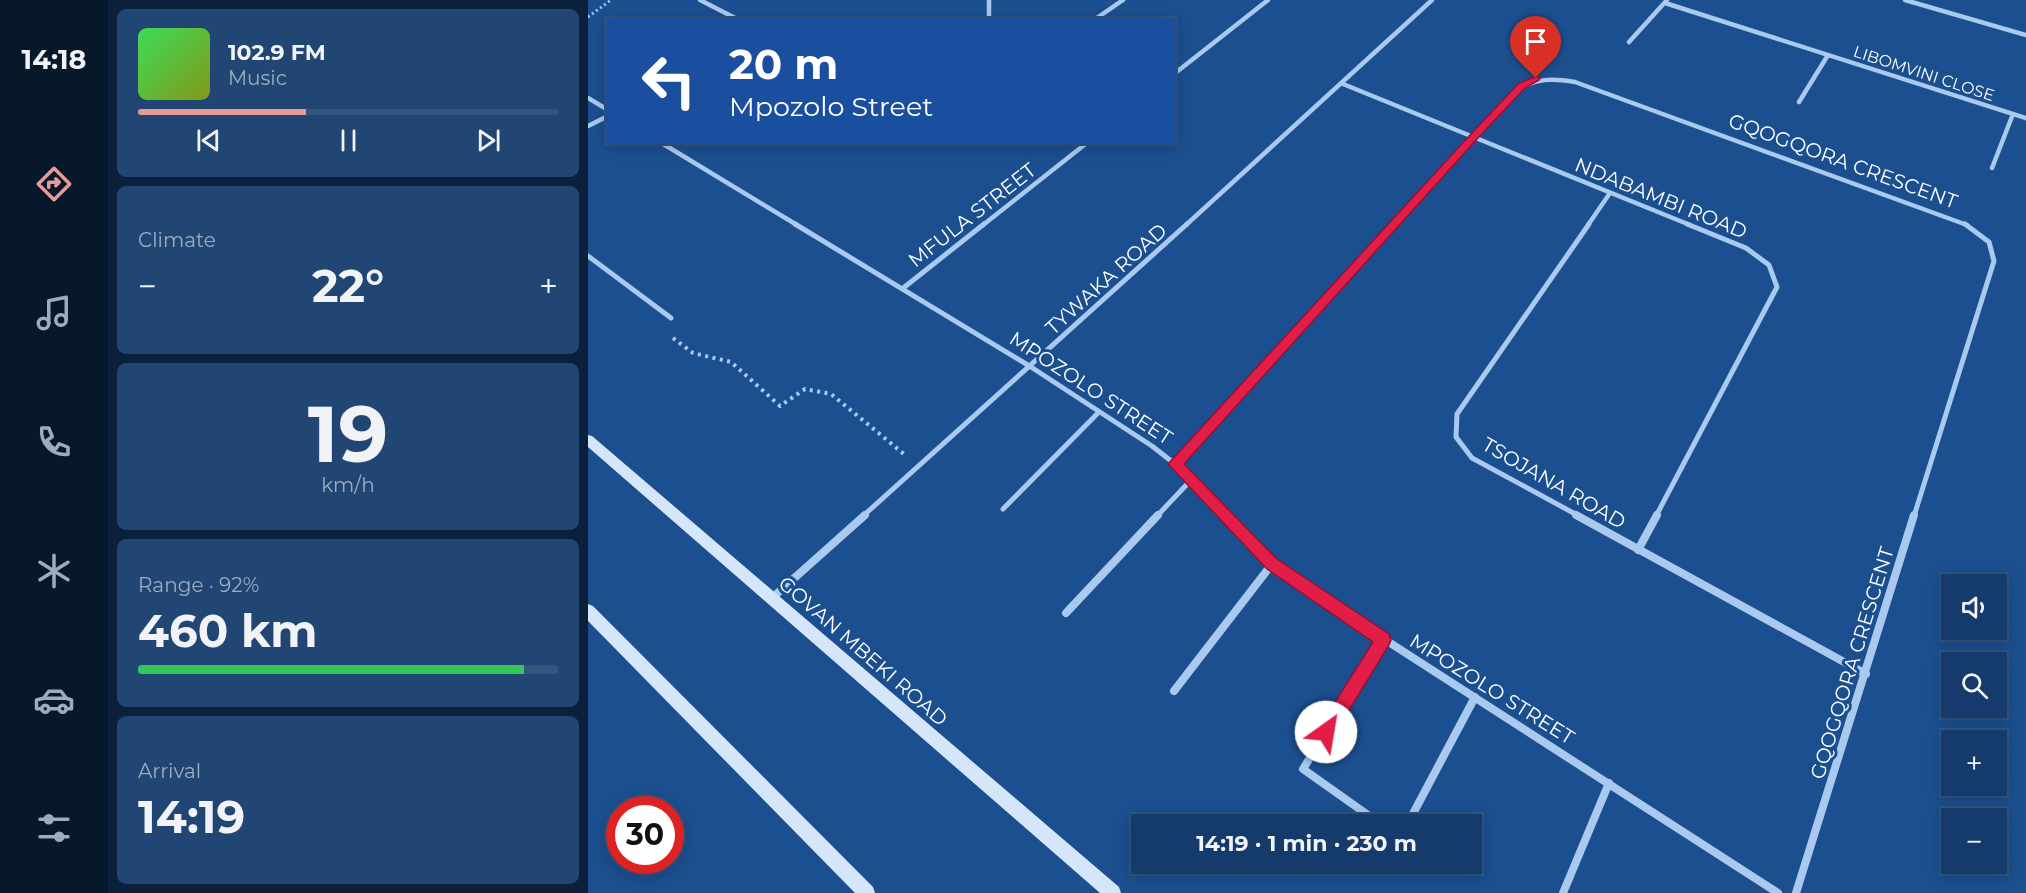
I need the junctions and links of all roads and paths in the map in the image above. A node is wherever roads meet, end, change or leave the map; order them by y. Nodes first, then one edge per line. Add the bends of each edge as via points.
1 (611, 0) edge
2 (700, 0) edge
3 (989, 0) edge
4 (1123, 0) edge
5 (1259, 0) edge
6 (1432, 0) edge
7 (1905, 0) edge
8 (1267, 1) edge
9 (1666, 2) edge
10 (588, 17) edge
11 (736, 18) edge
12 (989, 18) edge
13 (1097, 18) edge
14 (2026, 35) edge
15 (1629, 42) dead end
16 (1828, 55) junction
17 (1176, 72) edge
18 (1343, 84) junction
19 (588, 98) edge
20 (1799, 102) dead end
21 (606, 109) edge
22 (2013, 114) junction
23 (606, 117) edge
24 (2026, 118) edge
25 (588, 126) edge
26 (1473, 137) junction
27 (663, 144) edge
28 (1085, 144) edge
29 (1992, 168) dead end
30 (1610, 194) junction
31 (588, 256) edge
32 (902, 289) junction
33 (671, 318) joint
34 (1031, 367) junction
35 (1099, 412) junction
36 (588, 440) edge
37 (1175, 464) junction
38 (919, 467) junction
39 (1191, 480) junction
40 (1003, 509) dead end
41 (1638, 550) junction
42 (1272, 564) junction
43 (770, 600) junction
44 (588, 611) edge
45 (1065, 613) dead end
46 (1383, 640) junction
47 (1866, 674) junction
48 (1174, 691) dead end
49 (1475, 698) junction
50 (1609, 783) junction
51 (1366, 814) edge
52 (1413, 814) edge
53 (1768, 890) edge
54 (867, 893) edge
55 (1113, 893) edge
56 (1563, 893) edge
57 (1778, 893) edge
58 (1796, 893) edge

1 - 10 path
2 - 11 street
3 - 12 street
4 - 13 street
5 - 8 street
6 - 18 street, TYWAKA ROAD
7 - 14 street
8 - 17 street
9 - 15 street, LIBOMVINI CLOSE
9 - 16 street, LIBOMVINI CLOSE
16 - 20 street, LIBOMVINI CLOSE
16 - 22 street, LIBOMVINI CLOSE
18 - 26 street, NDABAMBI ROAD
18 - 34 street, TYWAKA ROAD
19 - 21 street
22 - 24 street, LIBOMVINI CLOSE
22 - 29 street, LIBOMVINI CLOSE
23 - 25 street
26 - 30 street, NDABAMBI ROAD
26 - 37 street, GQOGQORA CRESCENT
26 - 47 street, GQOGQORA CRESCENT via 1521,86 1545,76 1559,77 1962,222 1989,242 1994,261
27 - 32 street, MPOZOLO STREET
28 - 32 street, MFULA STREET
30 - 41 street, NDABAMBI ROAD via 1746,249 1769,265 1777,287
30 - 41 street, TSOJANA ROAD via 1457,414 1456,437 1472,458
31 - 33 street
32 - 34 street, MPOZOLO STREET
33 - 38 path via 663,330 693,353 730,362 780,406 805,389 831,394
34 - 35 street, MPOZOLO STREET
34 - 38 street, TYWAKA ROAD
35 - 37 street, MPOZOLO STREET
35 - 40 street
36 - 43 main road, GOVAN MBEKI ROAD
37 - 39 street, MPOZOLO STREET
38 - 43 street, TYWAKA ROAD
39 - 42 street, MPOZOLO STREET
39 - 45 street
41 - 47 street, TSOJANA ROAD
42 - 46 street, MPOZOLO STREET
42 - 48 street
43 - 55 main road, GOVAN MBEKI ROAD
44 - 54 main road
46 - 49 street, MPOZOLO STREET
46 - 51 street via 1303,769
47 - 58 street, GQOGQORA CRESCENT
49 - 50 street, MPOZOLO STREET
49 - 52 street
50 - 53 street, MPOZOLO STREET
50 - 56 street
53 - 57 street, MPOZOLO STREET

